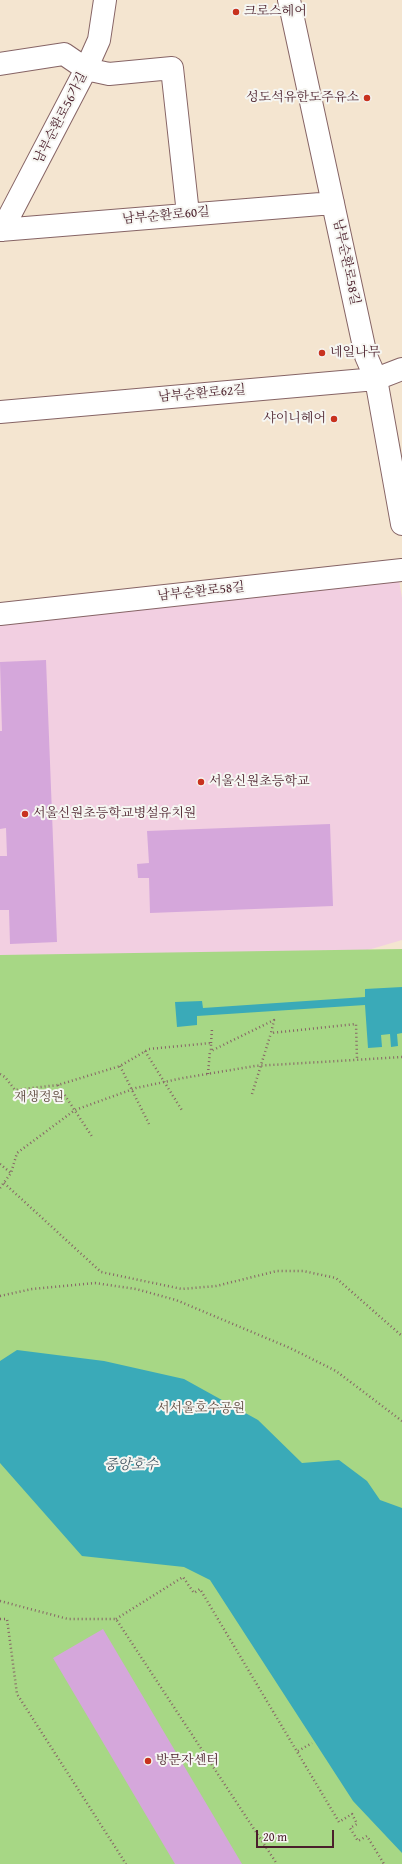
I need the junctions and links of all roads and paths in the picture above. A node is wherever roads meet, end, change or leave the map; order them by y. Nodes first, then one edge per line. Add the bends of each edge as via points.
1 (105, 0) edge
2 (289, 0) edge
3 (0, 64) edge
4 (86, 69) junction
5 (333, 202) junction
6 (188, 214) junction
7 (1, 230) edge
8 (402, 369) edge
9 (376, 379) junction
10 (0, 412) edge
11 (402, 524) edge
12 (402, 570) edge
13 (0, 614) edge
14 (212, 1029) dead end
15 (271, 1033) junction
16 (211, 1044) junction
17 (145, 1051) junction
18 (402, 1057) edge
19 (357, 1060) junction
20 (120, 1066) junction
21 (261, 1066) junction
22 (0, 1074) edge
23 (208, 1074) junction
24 (164, 1082) junction
25 (58, 1084) junction
26 (131, 1089) junction
27 (252, 1094) dead end
28 (75, 1110) junction
29 (183, 1112) dead end
30 (148, 1124) dead end
31 (94, 1138) dead end
32 (0, 1164) edge
33 (11, 1173) junction
34 (4, 1183) junction
35 (0, 1188) edge
36 (0, 1296) edge
37 (402, 1336) edge
38 (402, 1421) edge
39 (0, 1601) edge
40 (0, 1619) edge
41 (116, 1619) junction
42 (312, 1743) dead end
43 (298, 1751) junction
44 (126, 1864) edge
45 (277, 1864) edge
46 (384, 1864) edge

1 - 4 street, 남부순환로56가길 via 99,40
2 - 5 street, 남부순환로58길
3 - 4 street via 64,54
4 - 6 street via 109,74 172,68
4 - 7 street, 남부순환로56가길
5 - 6 street, 남부순환로60길
5 - 9 street, 남부순환로58길 via 366,356
6 - 7 street, 남부순환로60길
8 - 9 street, 남부순환로62길
9 - 10 street, 남부순환로62길
9 - 11 street, 남부순환로58길
12 - 13 street, 남부순환로58길
14 - 16 path
15 - 16 path via 274,1020 211,1051
15 - 19 path via 356,1024
15 - 21 path
16 - 17 path
16 - 23 path
17 - 20 path
17 - 24 path
18 - 19 path
19 - 21 path
20 - 25 path
20 - 26 path
21 - 23 path
21 - 27 path
22 - 25 path via 15,1090
23 - 24 path
24 - 26 path
24 - 29 path
25 - 28 path
26 - 28 path
26 - 30 path
28 - 31 path
28 - 33 path via 17,1153
32 - 33 path
33 - 34 path
34 - 35 path
34 - 37 path via 101,1272 182,1289 216,1286 277,1271 303,1271 336,1278
36 - 38 path via 32,1289 95,1283 136,1289 176,1300 290,1348 336,1371
39 - 41 path via 68,1619
40 - 44 path via 7,1619 17,1694
41 - 43 path via 183,1577 194,1593 200,1589
41 - 45 path
42 - 43 path
43 - 46 path via 339,1822 352,1814 357,1824 350,1828 358,1841 367,1836

